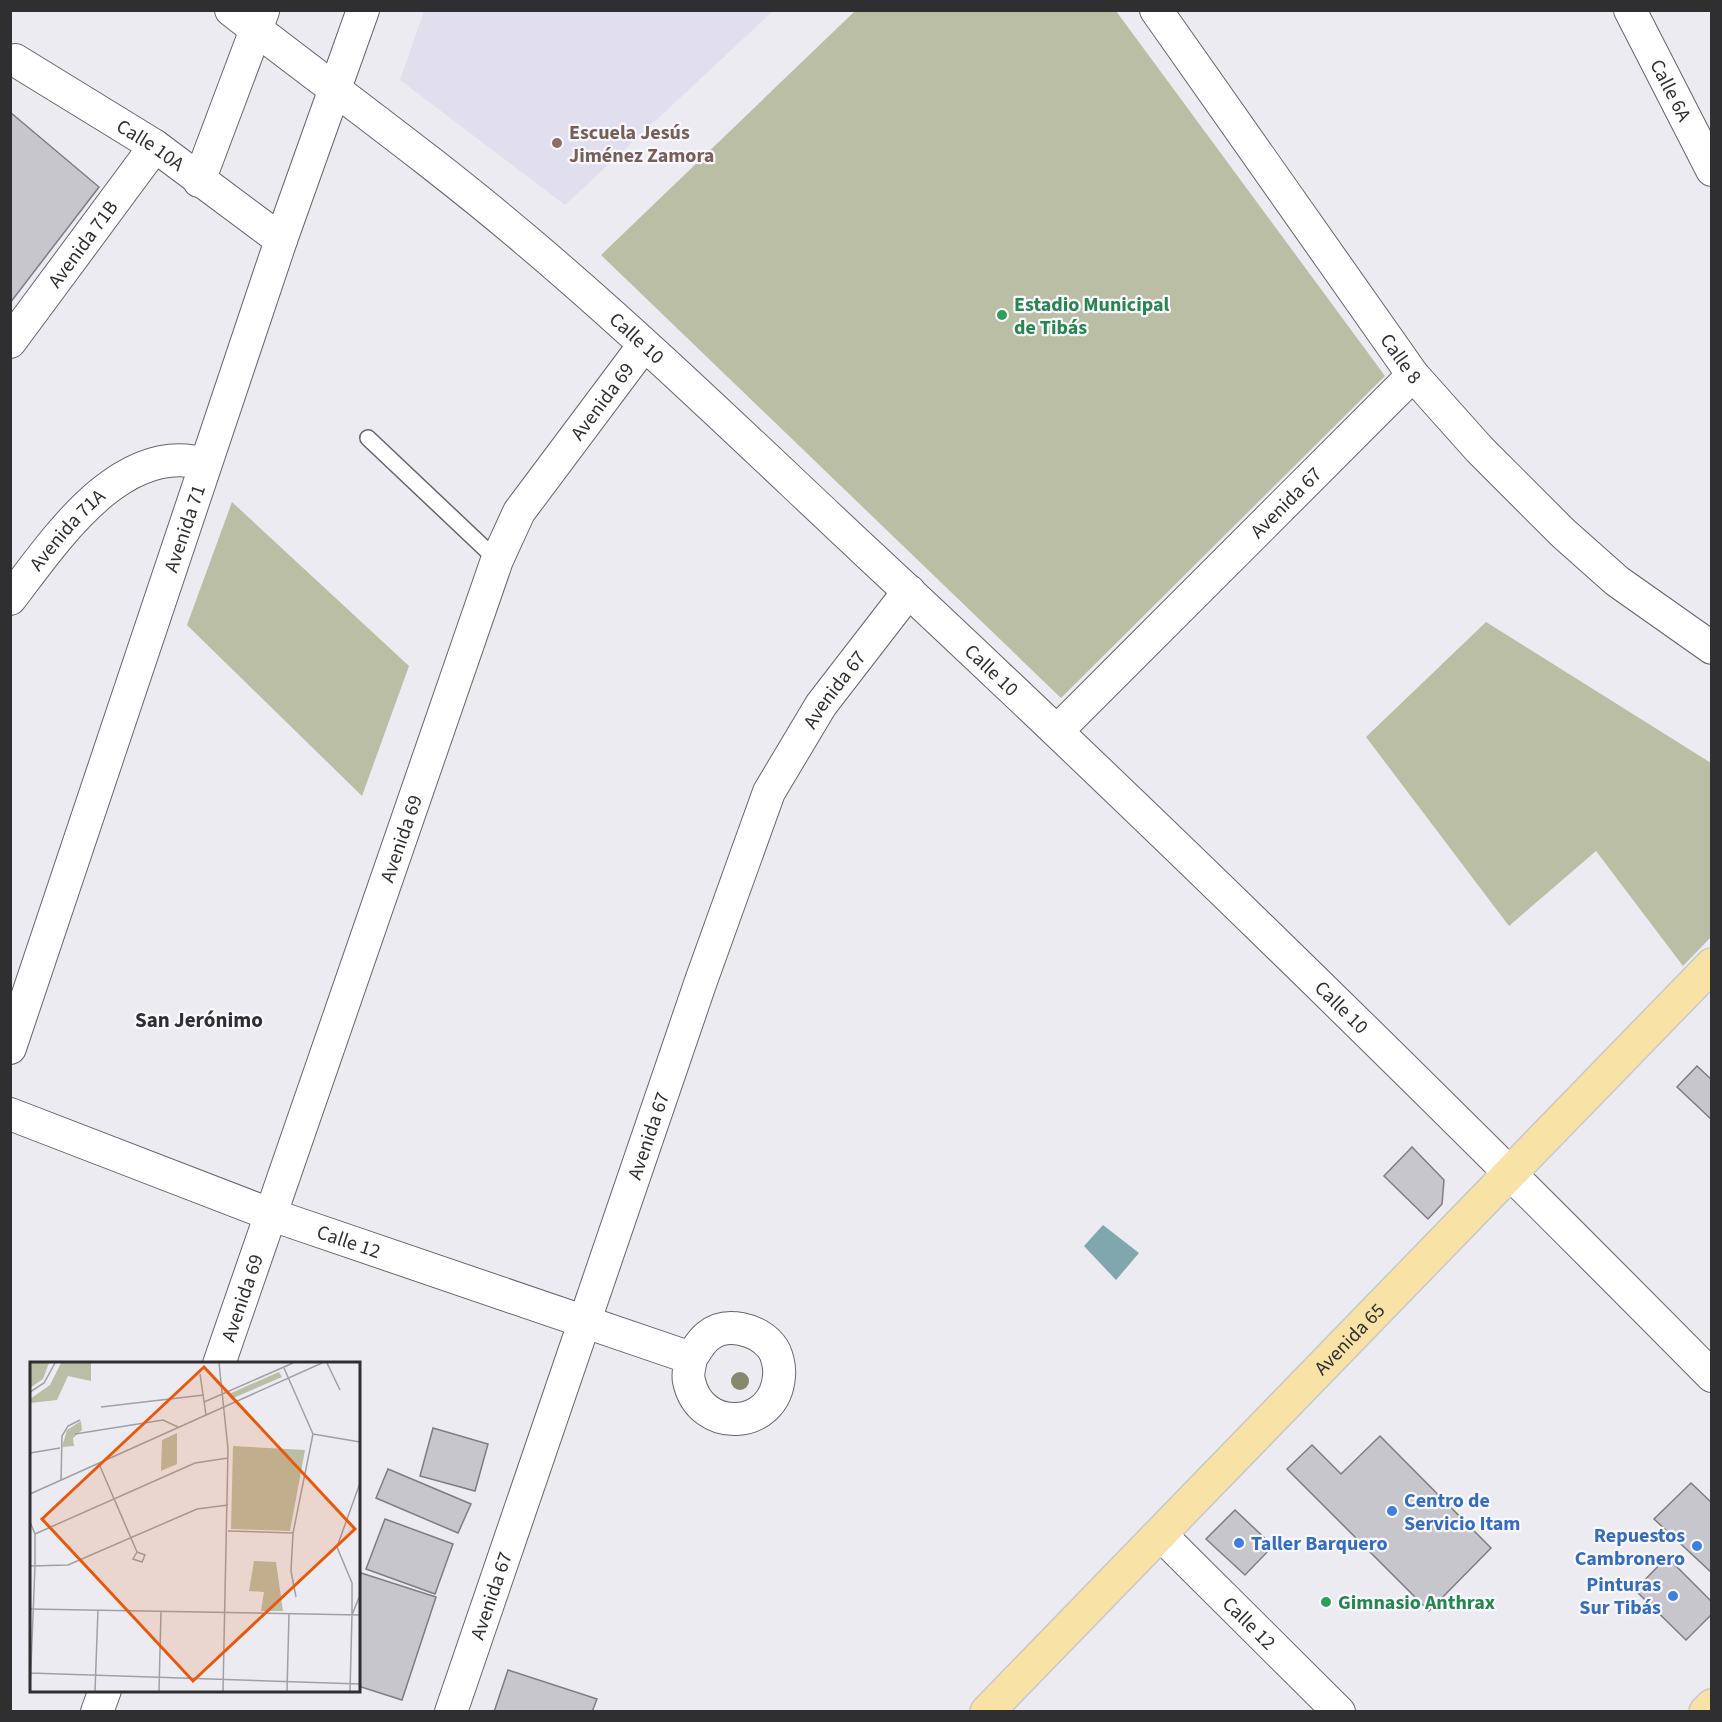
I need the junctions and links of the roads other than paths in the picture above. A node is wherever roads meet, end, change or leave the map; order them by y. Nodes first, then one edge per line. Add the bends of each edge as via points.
1 (231, 10) edge
2 (363, 10) edge
3 (1156, 10) edge
4 (1630, 10) edge
5 (260, 20) edge
6 (15, 60) dead end
7 (335, 91) junction
8 (155, 146) junction
9 (1712, 170) edge
10 (199, 181) junction
11 (281, 240) junction
12 (10, 342) edge
13 (644, 345) junction
14 (1413, 375) junction
15 (368, 438) dead end
16 (206, 464) junction
17 (497, 560) junction
18 (909, 591) junction
19 (10, 598) edge
20 (1712, 648) edge
21 (1058, 730) junction
22 (1712, 965) edge
23 (10, 1048) edge
24 (10, 1114) edge
25 (1510, 1172) junction
26 (272, 1215) junction
27 (584, 1322) junction
28 (691, 1358) dead end
29 (220, 1362) edge
30 (1712, 1376) edge
31 (1160, 1534) junction
32 (104, 1692) edge
33 (1712, 1706) edge
34 (97, 1712) edge
35 (451, 1712) edge
36 (987, 1712) edge
37 (1339, 1712) edge
38 (1706, 1712) edge

1 - 5 street, Calle 10
2 - 7 street, Avenida 71
3 - 14 street, Calle 8
4 - 9 street, Calle 6A
5 - 7 street, Calle 10
5 - 10 street
6 - 8 street, Calle 10A
7 - 11 street, Avenida 71
7 - 13 street, Calle 10 via 525,239
8 - 10 street, Calle 10A
8 - 12 street, Avenida 71B
10 - 11 street, Calle 10A
11 - 16 street, Avenida 71
13 - 17 street, Avenida 69 via 519,512
13 - 18 street, Calle 10
14 - 20 street, Calle 8 via 1480,450 1563,533 1617,581
14 - 21 street, Avenida 67
15 - 17 lane
16 - 19 street, Avenida 71A via 172,460 133,471 106,487 83,509
16 - 23 street, Avenida 71
17 - 26 street, Avenida 69
18 - 21 street, Calle 10
18 - 27 street, Avenida 67 via 821,705 769,792
21 - 25 street, Calle 10
22 - 25 main road, Avenida 65
24 - 26 street, Calle 12
25 - 30 street, Calle 10
25 - 31 main road, Avenida 65
26 - 27 street, Calle 12
26 - 29 street, Avenida 69
27 - 28 street, Calle 12
27 - 35 street, Avenida 67
31 - 36 main road, Avenida 65
31 - 37 street, Calle 12
32 - 34 street
33 - 38 main road

